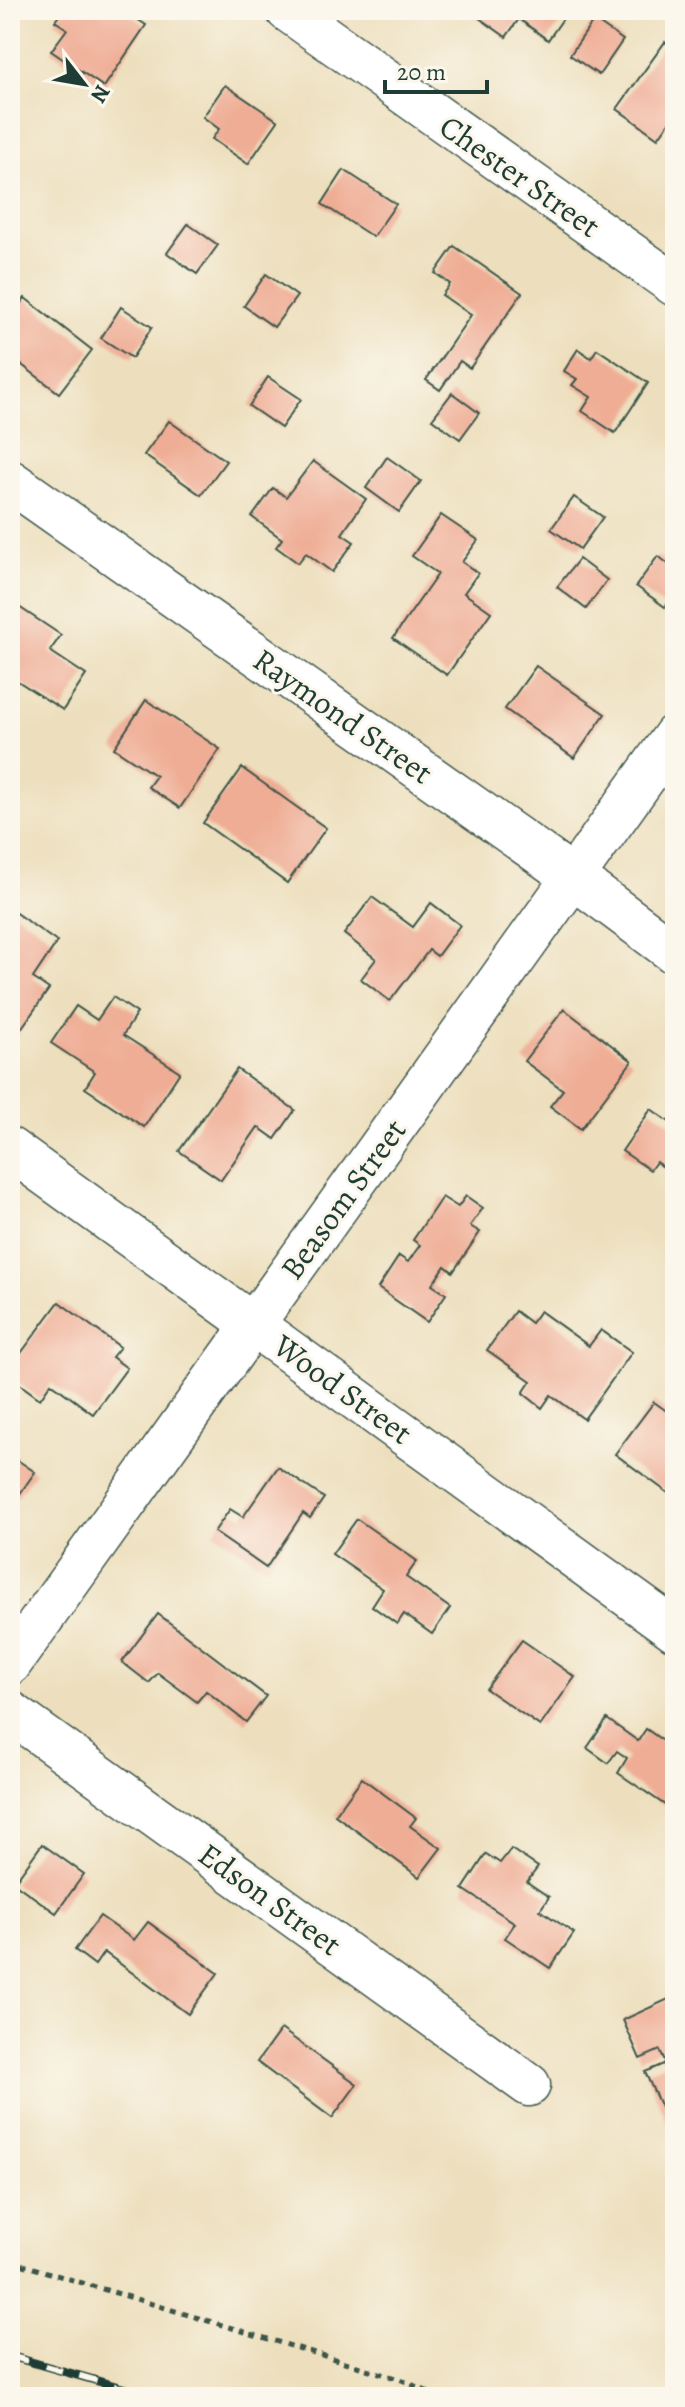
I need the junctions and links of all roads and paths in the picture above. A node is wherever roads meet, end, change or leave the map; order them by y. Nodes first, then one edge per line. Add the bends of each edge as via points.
1 (287, 10) edge
2 (675, 285) edge
3 (10, 481) edge
4 (675, 735) edge
5 (573, 877) junction
6 (675, 953) edge
7 (10, 1149) edge
8 (254, 1324) junction
9 (675, 1630) edge
10 (10, 1664) edge
11 (10, 1712) edge
12 (529, 2085) dead end
13 (10, 2261) edge
14 (439, 2397) edge

1 - 2 street, Chester Street
3 - 5 street, Raymond Street
4 - 5 street, Beasom Street
5 - 6 street, Raymond Street
5 - 8 street, Beasom Street
7 - 8 street, Wood Street
8 - 9 street, Wood Street
8 - 10 street, Beasom Street
11 - 12 street, Edson Street
13 - 14 path via 356,2365

